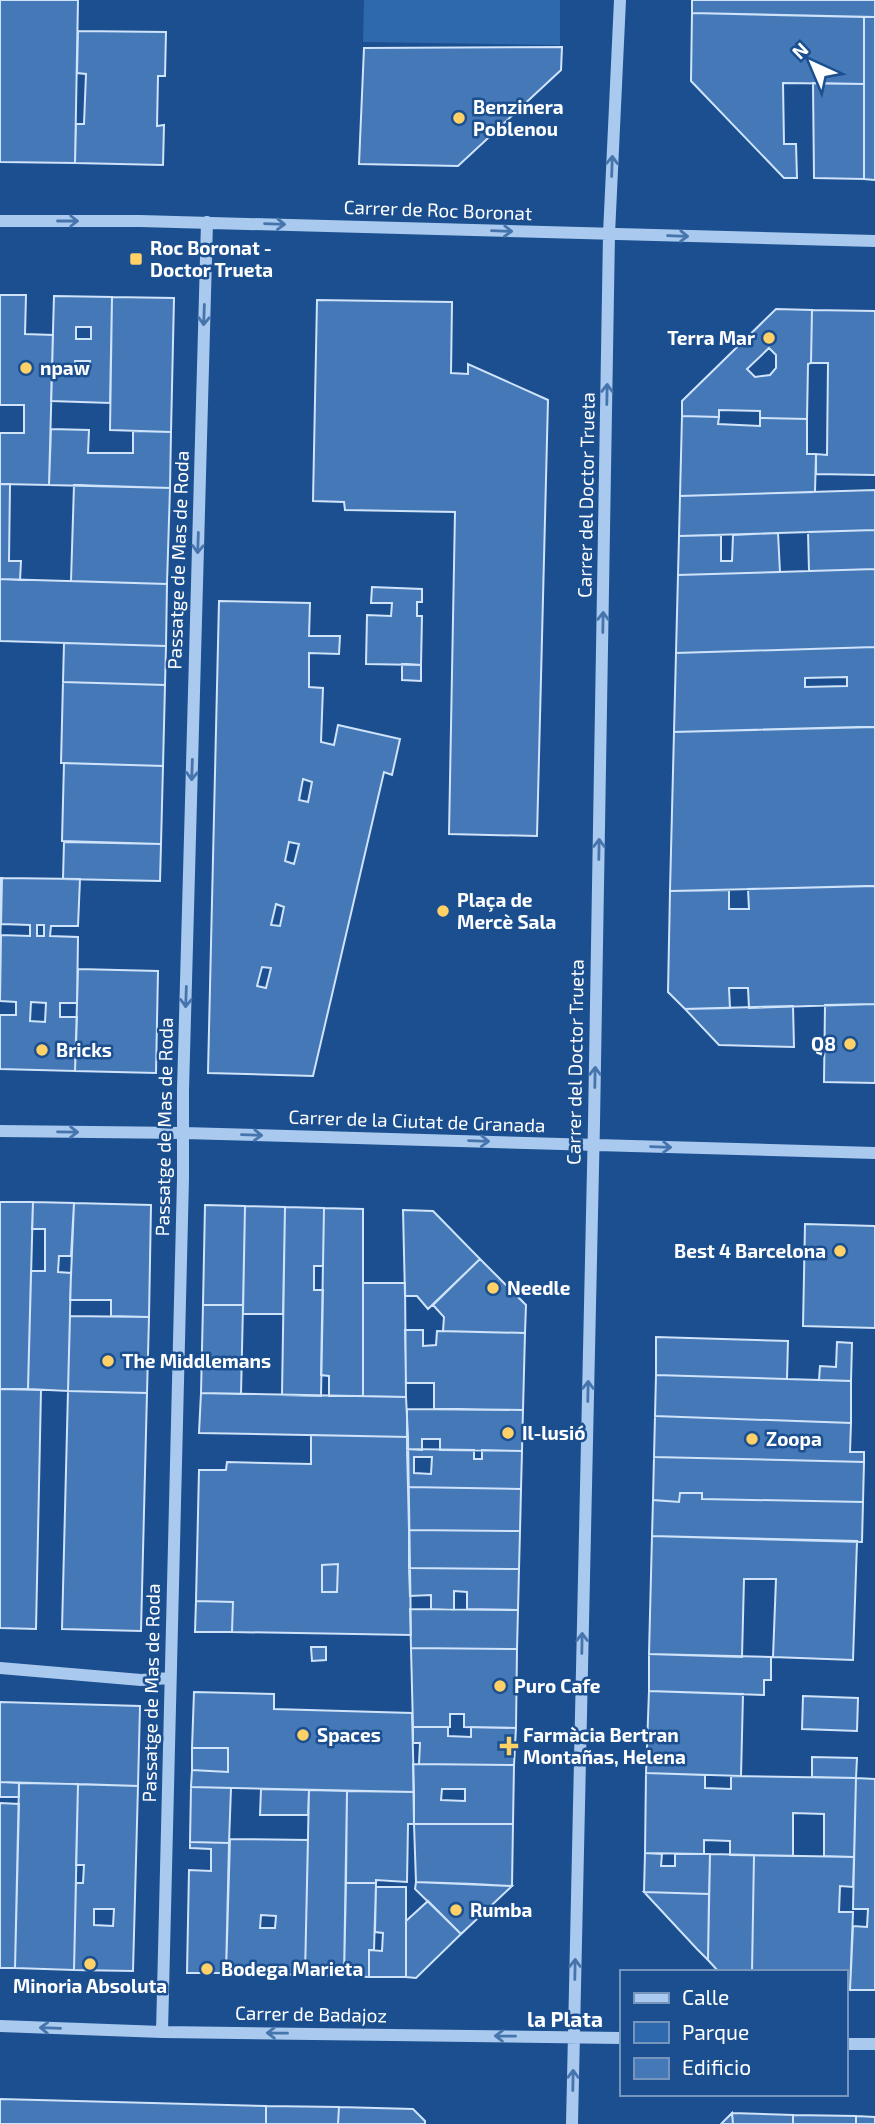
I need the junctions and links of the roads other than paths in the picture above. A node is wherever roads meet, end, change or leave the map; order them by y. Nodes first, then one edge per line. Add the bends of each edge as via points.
1 (620, 0) edge
2 (0, 221) edge
3 (207, 222) junction
4 (610, 234) junction
5 (875, 241) edge
6 (0, 1131) edge
7 (184, 1133) junction
8 (593, 1145) junction
9 (875, 1153) edge
10 (0, 1668) edge
11 (170, 1678) junction
12 (0, 2026) edge
13 (162, 2032) junction
14 (573, 2037) junction
15 (620, 2038) edge
16 (847, 2044) edge
17 (875, 2044) edge
18 (572, 2124) edge

4 -> 1 street, Carrer del Doctor Trueta
2 -> 3 street, Carrer de Roc Boronat
3 -> 4 street, Carrer de Roc Boronat
3 -> 7 street, Passatge de Mas de Roda
4 -> 5 street, Carrer de Roc Boronat
8 -> 4 street, Carrer del Doctor Trueta
6 -> 7 street, Carrer de la Ciutat de Granada
7 -> 8 street, Carrer de la Ciutat de Granada
7 - 11 street, Passatge de Mas de Roda
8 -> 9 street, Carrer de la Ciutat de Granada
14 -> 8 street, Carrer del Doctor Trueta
10 - 11 street via 141,1680
11 - 13 street, Passatge de Mas de Roda
13 -> 12 street, Carrer de Badajoz
14 -> 13 street, Carrer de Badajoz
14 - 15 street, Carrer de Badajoz
18 -> 14 street, Carrer del Doctor Trueta
16 - 17 street

